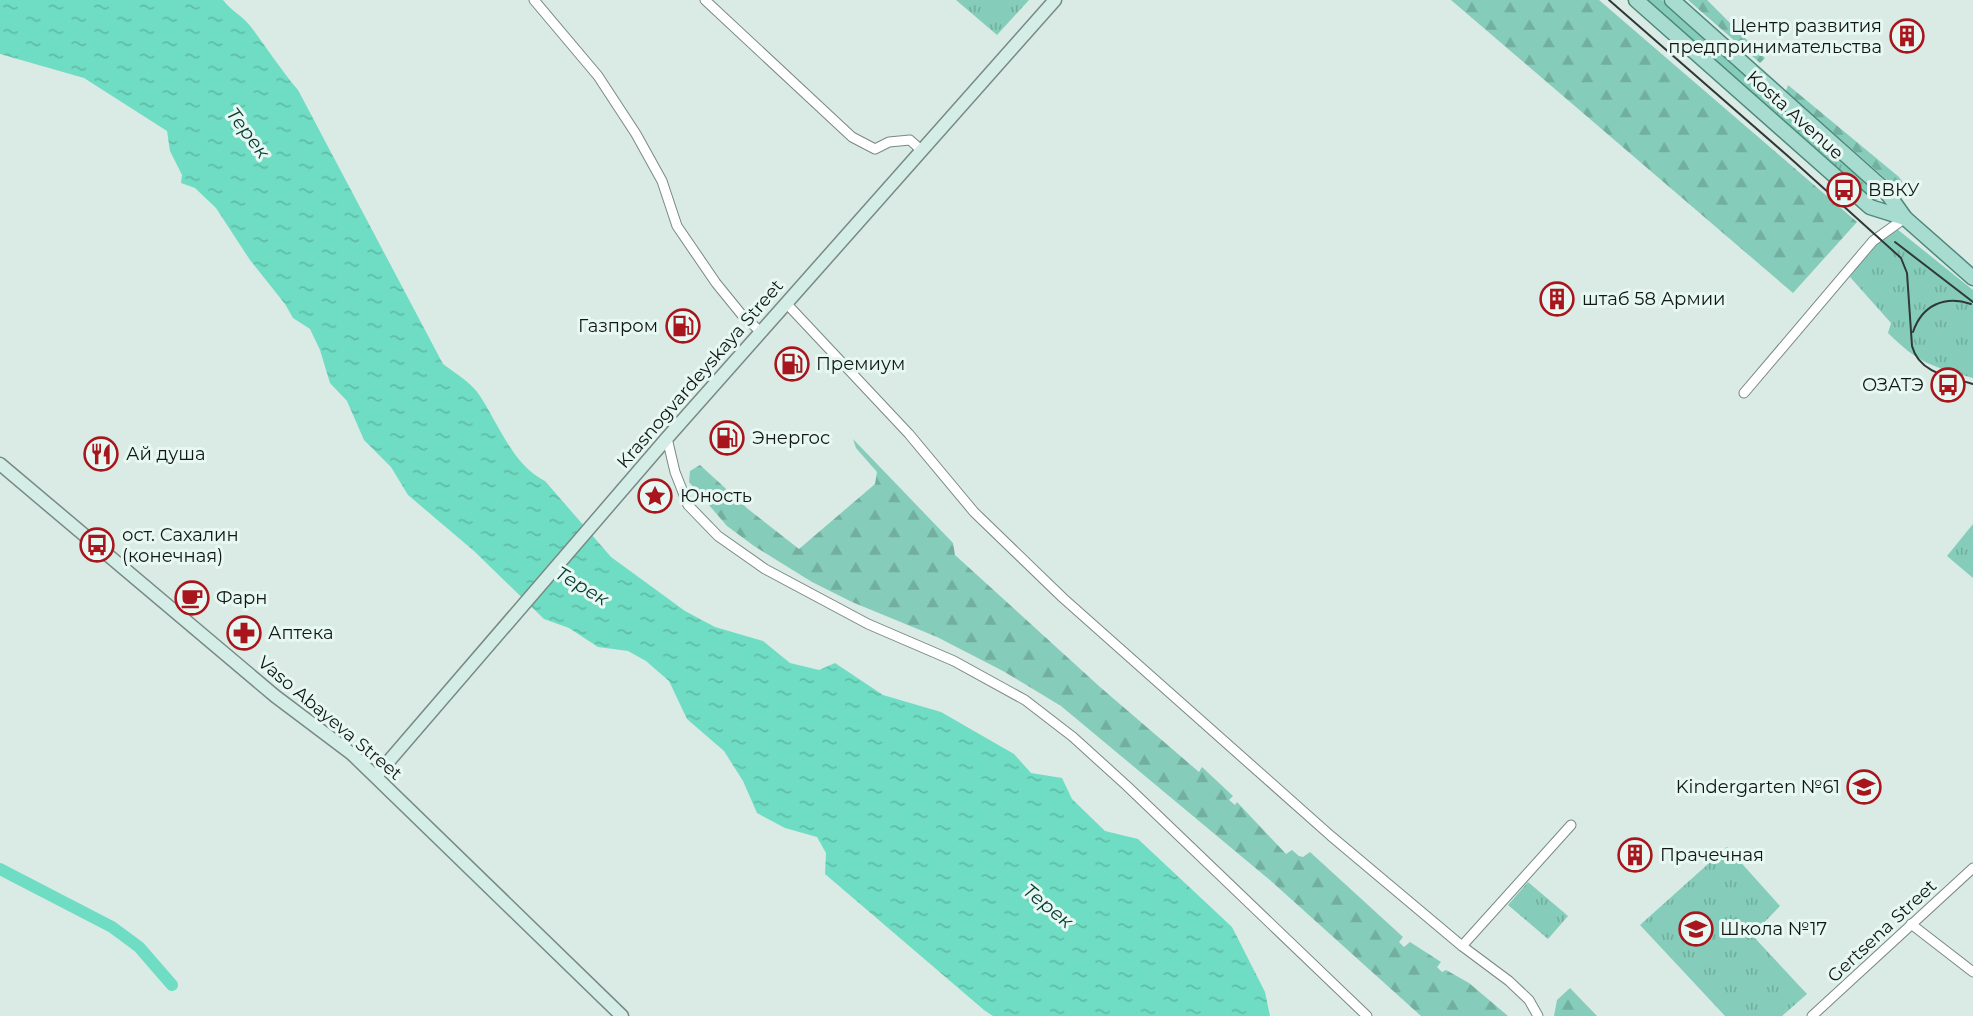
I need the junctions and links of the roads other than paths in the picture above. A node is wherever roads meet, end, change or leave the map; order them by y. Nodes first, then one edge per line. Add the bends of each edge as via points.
1 (534, 0) edge
2 (705, 0) edge
3 (1055, 0) edge
4 (1636, 0) edge
5 (1672, 0) edge
6 (921, 150) junction
7 (1905, 218) junction
8 (1973, 278) edge
9 (786, 303) junction
10 (761, 332) junction
11 (1744, 393) dead end
12 (667, 438) junction
13 (0, 464) edge
14 (376, 776) junction
15 (1571, 825) dead end
16 (1973, 868) edge
17 (1911, 924) junction
18 (1462, 946) junction
19 (1973, 972) edge
20 (622, 1016) edge
21 (1367, 1016) edge
22 (1538, 1016) edge
23 (1812, 1016) edge

1 - 10 street via 597,76 636,134 662,181 677,226 716,283
2 - 6 street via 852,137 875,149 910,140
3 - 6 main road, Krasnogvardeyskaya Street
4 - 7 main road, Kosta Avenue via 1870,207
5 - 7 main road, Kosta Avenue via 1885,190
6 - 9 main road, Krasnogvardeyskaya Street
7 - 8 main road, Kosta Avenue
7 - 11 street via 1873,241
9 - 10 main road, Krasnogvardeyskaya Street
9 - 18 street via 909,434 974,512 1063,598
10 - 12 main road, Krasnogvardeyskaya Street
12 - 14 main road, Krasnogvardeyskaya Street
12 - 21 street via 688,505 718,536 765,569 867,624 954,661 1025,700 1127,786
13 - 14 main road, Vaso Abayeva Street
14 - 20 main road, Vaso Abayeva Street
15 - 18 street
16 - 17 street, Gertsena Street
17 - 19 street
17 - 23 street, Gertsena Street
18 - 22 street via 1509,981

